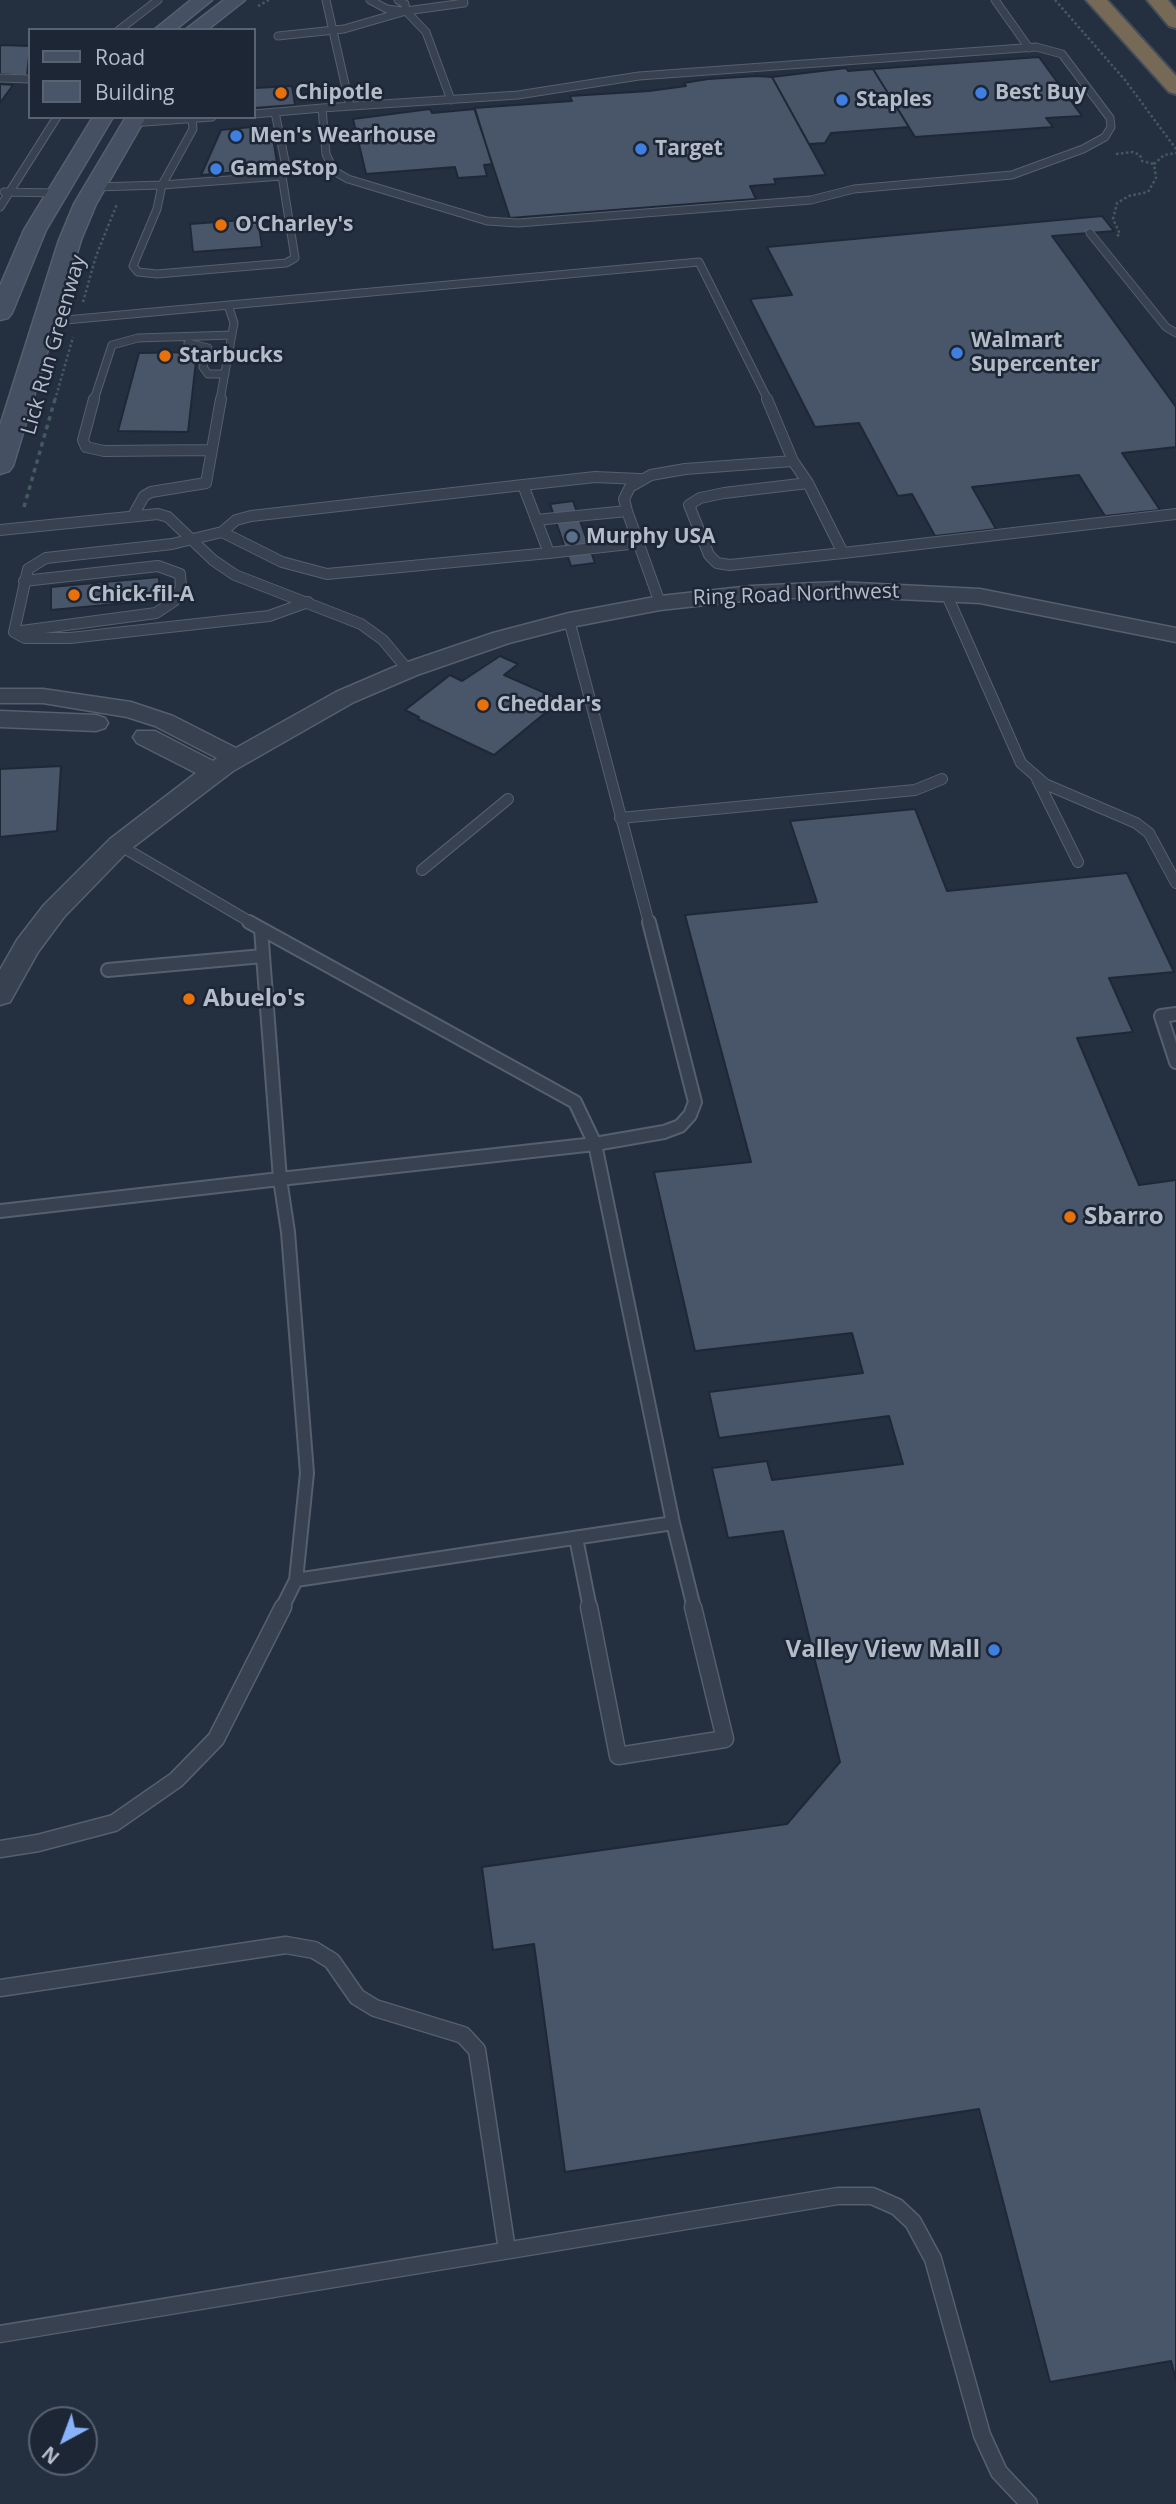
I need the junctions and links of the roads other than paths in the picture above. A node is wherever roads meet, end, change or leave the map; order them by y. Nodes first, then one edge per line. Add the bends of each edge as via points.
1 (158, 0) edge
2 (202, 0) edge
3 (236, 0) edge
4 (326, 0) edge
5 (370, 0) edge
6 (398, 0) edge
7 (463, 0) edge
8 (995, 0) edge
9 (1096, 0) edge
10 (1157, 0) edge
11 (406, 11) junction
12 (1176, 22) edge
13 (122, 28) edge
14 (166, 28) edge
15 (197, 28) edge
16 (333, 31) junction
17 (278, 36) dead end
18 (1029, 48) junction
19 (0, 78) edge
20 (28, 79) edge
21 (1176, 88) edge
22 (451, 100) junction
23 (350, 106) junction
24 (322, 108) junction
25 (275, 112) junction
26 (256, 114) edge
27 (56, 119) edge
28 (102, 119) edge
29 (129, 119) edge
30 (192, 119) edge
31 (282, 176) junction
32 (162, 185) junction
33 (95, 186) junction
34 (0, 191) edge
35 (10, 192) junction
36 (56, 193) junction
37 (0, 207) edge
38 (1090, 233) dead end
39 (4, 291) edge
40 (228, 305) junction
41 (0, 313) edge
42 (44, 322) junction
43 (1176, 333) edge
44 (232, 335) junction
45 (109, 349) junction
46 (225, 374) junction
47 (211, 450) junction
48 (793, 461) junction
49 (0, 466) edge
50 (640, 479) junction
51 (808, 483) junction
52 (523, 485) junction
53 (627, 511) junction
54 (134, 514) junction
55 (1176, 514) edge
56 (536, 520) junction
57 (0, 530) edge
58 (222, 532) junction
59 (193, 540) junction
60 (638, 543) junction
61 (550, 553) junction
62 (843, 553) junction
63 (24, 581) junction
64 (946, 593) junction
65 (308, 602) junction
66 (660, 603) junction
67 (569, 620) junction
68 (14, 632) junction
69 (1176, 635) edge
70 (408, 670) junction
71 (0, 696) edge
72 (0, 719) edge
73 (171, 724) junction
74 (294, 724) junction
75 (125, 730) junction
76 (236, 758) junction
77 (215, 772) junction
78 (942, 779) dead end
79 (1037, 779) junction
80 (508, 799) dead end
81 (154, 817) junction
82 (620, 818) junction
83 (119, 845) junction
84 (1078, 862) dead end
85 (422, 870) dead end
86 (1176, 883) edge
87 (261, 929) junction
88 (263, 956) junction
89 (108, 970) dead end
90 (0, 995) edge
91 (1176, 1014) edge
92 (1176, 1062) edge
93 (595, 1144) junction
94 (280, 1179) junction
95 (0, 1211) edge
96 (673, 1523) junction
97 (576, 1538) junction
98 (296, 1580) junction
99 (0, 1849) edge
100 (0, 1989) edge
101 (507, 2250) junction
102 (0, 2334) edge
103 (1029, 2504) edge

1 - 13 lane
2 - 14 main road
3 - 15 main road
4 - 16 lane
5 - 11 lane via 387,9
6 - 11 lane
7 - 11 lane
8 - 18 lane
9 - 21 highway
10 - 12 highway
11 - 16 lane
11 - 22 lane via 426,32
16 - 17 lane
16 - 23 lane
18 - 22 lane via 639,76 518,95
18 - 24 lane via 1062,54 1110,118 1105,138 1012,175 854,188 811,200 487,221 334,171 326,154
19 - 20 lane
22 - 23 lane
23 - 24 lane
24 - 25 lane
25 - 26 lane
25 - 31 lane via 287,171
27 - 35 lane
28 - 36 main road
29 - 30 lane
29 - 33 main road
30 - 32 lane via 194,129
31 - 32 lane
31 - 32 lane via 295,258 286,263 195,272 138,272 133,266
32 - 33 lane
33 - 42 main road via 70,240
34 - 35 lane
35 - 36 lane
35 - 37 lane
36 - 39 main road
36 - 42 main road via 57,217 23,313 27,319
38 - 43 lane via 1166,327
39 - 41 main road
40 - 42 lane
40 - 44 lane via 234,323
40 - 48 lane via 699,262 758,375
42 - 49 main road
44 - 45 lane via 138,338
44 - 46 lane
45 - 46 lane via 203,344 208,348 204,367 208,374
45 - 47 lane via 83,440 86,447 104,451
46 - 47 lane
47 - 54 lane via 206,483 151,492
48 - 50 lane via 685,469
48 - 51 lane
50 - 52 lane via 595,477
50 - 53 lane via 625,495
51 - 62 lane
51 - 62 lane via 724,493 689,505 709,555 717,563
52 - 56 lane
52 - 58 lane via 251,516 236,520
53 - 56 lane
53 - 60 lane
54 - 57 lane
54 - 59 lane via 168,517
55 - 62 lane
56 - 61 lane
58 - 59 lane
58 - 61 lane via 282,562 327,574
59 - 63 lane via 47,558 27,569
59 - 65 lane via 235,575
60 - 61 lane
60 - 66 lane
63 - 68 lane
63 - 68 lane via 158,566 180,575 181,587 174,601 156,612
64 - 66 street, Ring Road Northwest via 837,589
64 - 69 street, Ring Road Northwest via 1041,606
64 - 79 lane via 1021,763
65 - 68 lane via 269,616 70,638 25,638
65 - 70 lane via 361,624 383,640
66 - 67 street, Ring Road Northwest
67 - 70 street, Ring Road Northwest
67 - 82 lane
70 - 74 street, Ring Road Northwest
71 - 73 street via 90,702
72 - 75 street via 77,721
73 - 74 street via 228,733
73 - 76 street
74 - 76 street, Ring Road Northwest
75 - 77 street
75 - 81 street via 167,760 166,793
76 - 77 street, Ring Road Northwest
77 - 81 street, Ring Road Northwest
78 - 82 lane via 915,790
79 - 84 lane
79 - 86 lane via 1136,823 1149,833
80 - 85 lane
81 - 83 street, Ring Road Northwest
82 - 93 lane via 695,1102 680,1126
83 - 87 lane
83 - 90 street, Ring Road Northwest via 54,911
87 - 88 lane
87 - 93 lane via 575,1102
88 - 89 lane
88 - 94 lane
91 - 92 lane via 1161,1016
93 - 94 lane
93 - 96 lane
94 - 95 lane
94 - 98 lane via 307,1473
96 - 97 lane
96 - 97 lane via 725,1739 618,1756
97 - 98 lane
98 - 99 lane via 216,1739 176,1780 114,1823
100 - 101 lane via 286,1945 314,1950 332,1961 357,1997 375,2008 463,2035 477,2050
101 - 102 lane
101 - 103 lane via 838,2196 872,2196 897,2207 913,2222 933,2259 982,2435 999,2472

